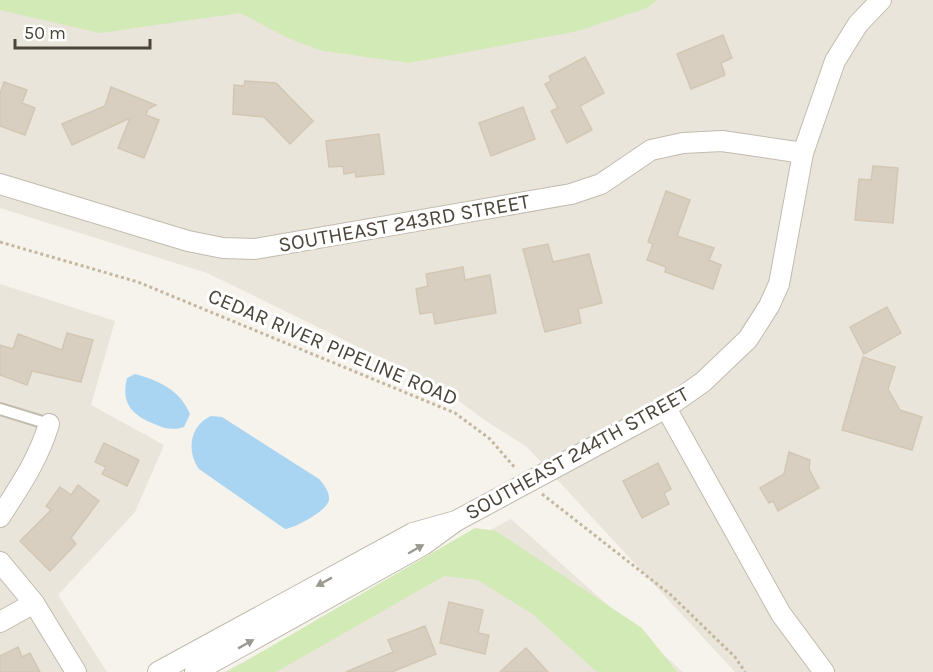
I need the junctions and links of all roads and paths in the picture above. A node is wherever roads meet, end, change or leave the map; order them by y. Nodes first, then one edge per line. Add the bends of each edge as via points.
1 (881, 0) edge
2 (803, 153) junction
3 (0, 184) edge
4 (0, 242) edge
5 (666, 408) junction
6 (0, 409) edge
7 (49, 424) joint
8 (527, 482) junction
9 (0, 517) edge
10 (456, 521) junction
11 (0, 562) edge
12 (34, 603) junction
13 (0, 622) edge
14 (76, 672) edge
15 (158, 672) edge
16 (195, 672) edge
17 (745, 672) edge
18 (824, 672) edge

1 - 2 street, SOUTHEAST 244TH STREET via 858,24 835,61
2 - 3 street, SOUTHEAST 243RD STREET via 722,141 683,143 651,150 601,184 571,194 255,249 188,241
2 - 5 street, SOUTHEAST 244TH STREET via 779,284 769,306 748,339 730,357
4 - 8 path, CEDAR RIVER PIPELINE ROAD via 138,282 454,413 490,439
5 - 8 street, SOUTHEAST 244TH STREET
5 - 18 street via 781,614
6 - 7 lane
7 - 9 street via 32,469
8 - 10 street, SOUTHEAST 244TH STREET
8 - 17 path, CEDAR RIVER PIPELINE ROAD via 671,596 735,657
10 -> 15 street, SOUTHEAST 244TH STREET via 413,533
16 -> 10 street, SOUTHEAST 244TH STREET via 423,545
11 - 12 street
12 - 13 street
12 - 14 street

